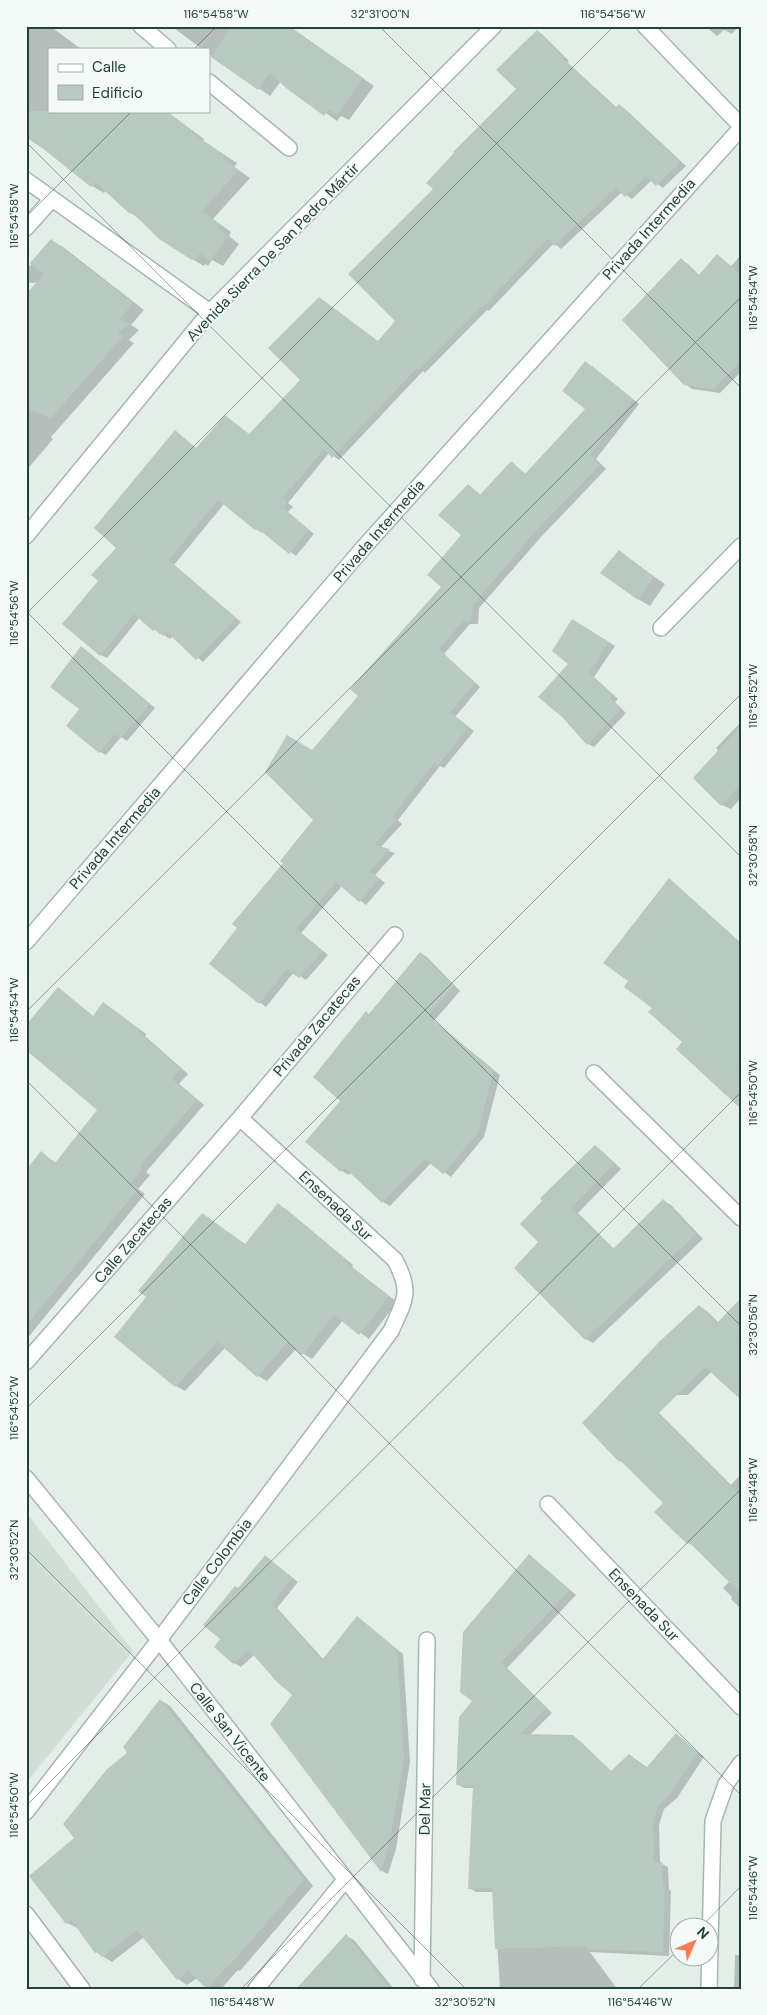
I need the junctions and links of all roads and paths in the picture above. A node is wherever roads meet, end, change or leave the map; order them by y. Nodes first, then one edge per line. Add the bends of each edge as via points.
1 (141, 26) edge
2 (494, 26) edge
3 (645, 26) edge
4 (167, 48) edge
5 (210, 83) edge
6 (741, 127) edge
7 (289, 148) dead end
8 (26, 180) edge
9 (52, 198) junction
10 (26, 228) edge
11 (210, 312) junction
12 (26, 536) edge
13 (741, 546) edge
14 (661, 628) dead end
15 (395, 935) dead end
16 (26, 942) edge
17 (594, 1073) dead end
18 (240, 1118) junction
19 (741, 1218) edge
20 (402, 1307) joint
21 (26, 1362) edge
22 (26, 1478) edge
23 (548, 1504) dead end
24 (159, 1640) junction
25 (427, 1640) dead end
26 (741, 1707) edge
27 (741, 1763) edge
28 (26, 1812) edge
29 (345, 1880) junction
30 (26, 1914) edge
31 (427, 1984) edge
32 (82, 1989) edge
33 (256, 1989) edge
34 (709, 1989) edge

1 - 4 street
2 - 11 street, Avenida Sierra De San Pedro Mártir
3 - 6 street
5 - 7 street
6 - 16 street, Privada Intermedia via 364,547
8 - 9 street
9 - 10 street
9 - 11 street
11 - 12 street, Avenida Sierra De San Pedro Mártir
13 - 14 street
15 - 18 street, Privada Zacatecas
17 - 19 street
18 - 20 street, Ensenada Sur via 395,1260 404,1277
18 - 21 street, Calle Zacatecas
20 - 24 street, Calle Colombia via 391,1331
22 - 24 street, Calle San Vicente
23 - 26 street, Ensenada Sur
24 - 28 street, Calle Colombia
24 - 29 street, Calle San Vicente
25 - 31 street, Del Mar
27 - 34 street via 726,1784 713,1821
29 - 31 street, Calle San Vicente
29 - 33 street
30 - 32 street

